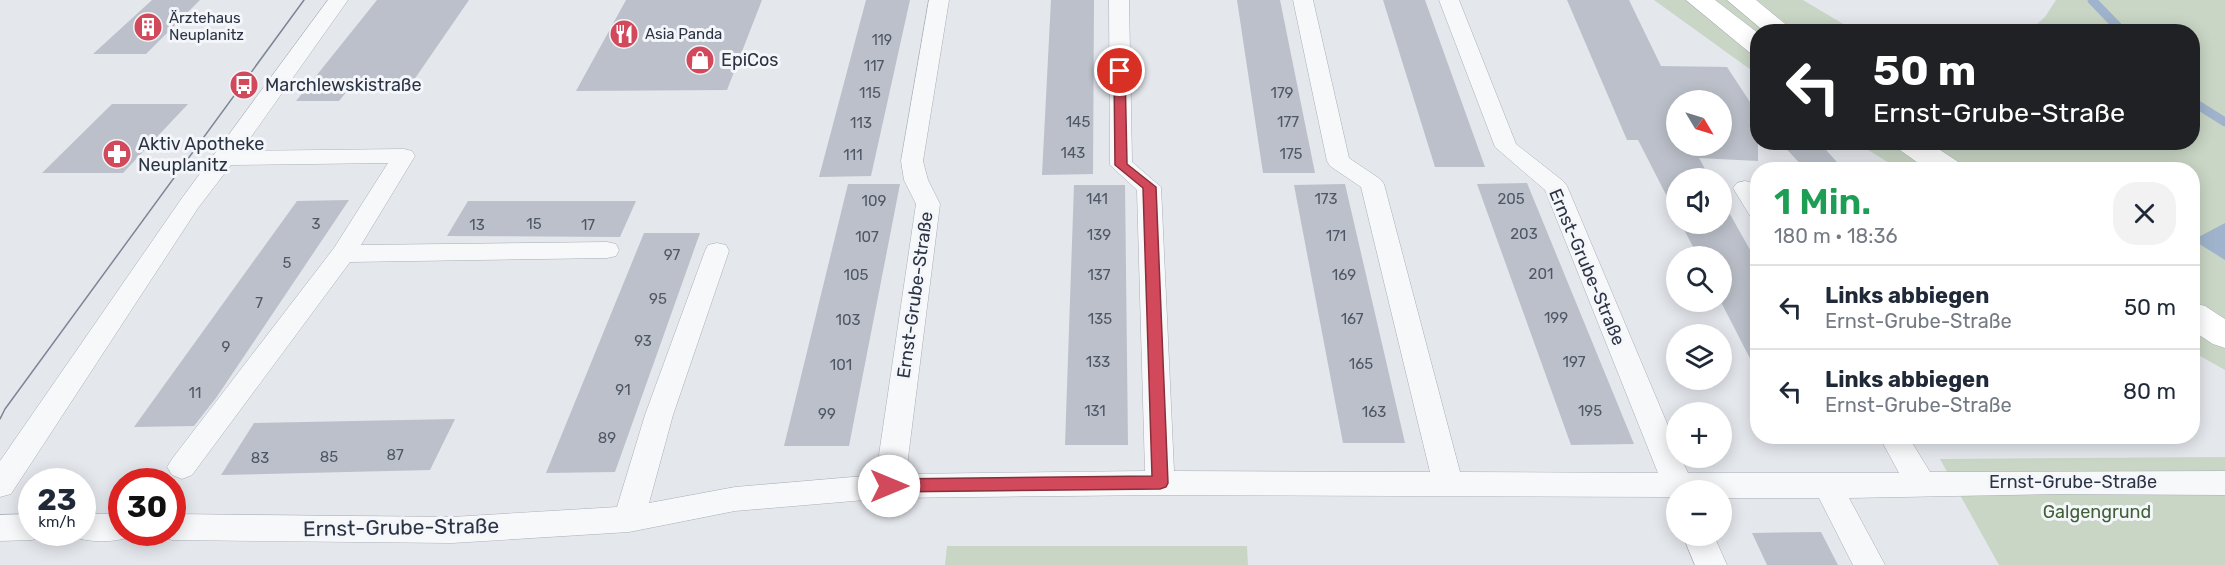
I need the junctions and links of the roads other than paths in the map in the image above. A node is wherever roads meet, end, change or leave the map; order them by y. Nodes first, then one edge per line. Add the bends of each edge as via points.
1 (339, 0) edge
2 (939, 0) edge
3 (1119, 0) edge
4 (1303, 0) edge
5 (1449, 0) edge
6 (1699, 0) edge
7 (1708, 0) edge
8 (1740, 0) edge
9 (1772, 24) edge
10 (1750, 33) edge
11 (1750, 40) edge
12 (1919, 150) edge
13 (1945, 150) edge
14 (225, 158) junction
15 (1937, 162) edge
16 (1961, 162) edge
17 (1745, 188) dead end
18 (1750, 196) edge
19 (606, 250) dead end
20 (717, 251) dead end
21 (343, 254) junction
22 (2200, 319) edge
23 (2225, 335) edge
24 (1898, 444) edge
25 (182, 467) dead end
26 (1676, 480) edge
27 (1160, 483) junction
28 (2225, 483) edge
29 (1921, 484) junction
30 (0, 485) edge
31 (1448, 485) junction
32 (889, 486) junction
33 (1828, 486) junction
34 (1666, 487) edge
35 (1732, 487) edge
36 (628, 519) junction
37 (18, 527) edge
38 (186, 527) edge
39 (0, 528) edge
40 (1703, 546) edge
41 (1711, 565) edge
42 (1869, 565) edge

1 - 14 street
2 - 32 street, Ernst-Grube-Straße via 912,161 928,204
3 - 27 street via 1121,165 1149,187
4 - 31 street via 1338,161 1372,184
5 - 26 street, Ernst-Grube-Straße via 1506,147 1555,186
6 - 11 main road
7 - 10 main road
8 - 9 main road
12 - 15 main road
13 - 16 main road
14 - 21 street via 404,156
14 - 30 street via 183,212
17 - 18 street
19 - 21 street
20 - 36 street via 659,415
21 - 25 street
22 - 23 main road
24 - 29 street
27 - 31 street, Ernst-Grube-Straße
27 - 32 street, Ernst-Grube-Straße
28 - 29 street, Ernst-Grube-Straße
29 - 33 street, Ernst-Grube-Straße
31 - 34 street, Ernst-Grube-Straße
32 - 36 street, Ernst-Grube-Straße via 735,499
33 - 35 street, Ernst-Grube-Straße
33 - 42 street
36 - 38 street, Ernst-Grube-Straße via 452,530
37 - 39 street
40 - 41 street

